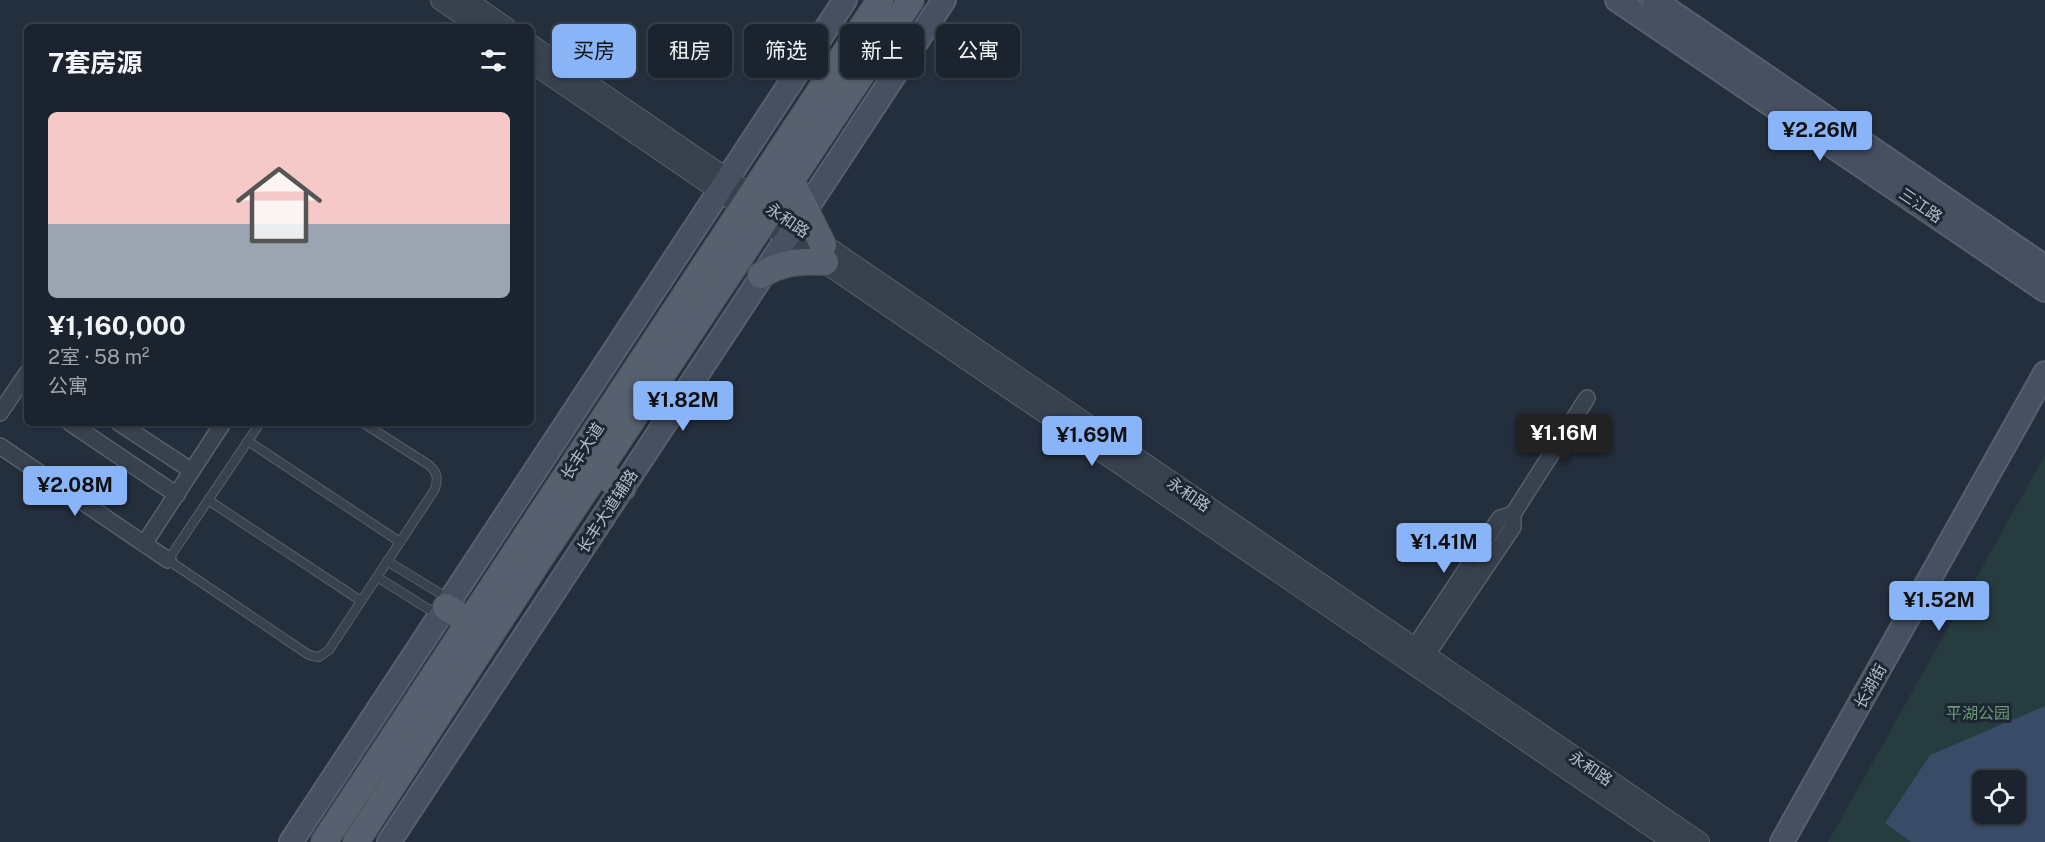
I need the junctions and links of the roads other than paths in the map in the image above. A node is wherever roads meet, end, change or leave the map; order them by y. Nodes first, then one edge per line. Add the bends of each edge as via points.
1 (441, 0) edge
2 (466, 0) edge
3 (845, 0) edge
4 (880, 0) edge
5 (910, 0) edge
6 (944, 0) edge
7 (1617, 0) edge
8 (1654, 0) edge
9 (476, 24) edge
10 (501, 24) edge
11 (534, 47) edge
12 (534, 64) edge
13 (791, 180) junction
14 (723, 184) junction
15 (758, 208) junction
16 (796, 223) junction
17 (824, 254) junction
18 (2045, 267) edge
19 (761, 275) junction
20 (2045, 290) edge
21 (2045, 373) edge
22 (22, 390) edge
23 (1587, 398) dead end
24 (2045, 402) edge
25 (0, 413) edge
26 (74, 426) edge
27 (124, 426) edge
28 (219, 426) edge
29 (258, 426) edge
30 (367, 426) edge
31 (248, 441) junction
32 (0, 446) edge
33 (192, 471) junction
34 (597, 471) junction
35 (622, 488) junction
36 (177, 495) junction
37 (208, 500) junction
38 (400, 542) junction
39 (144, 544) junction
40 (168, 560) junction
41 (387, 561) junction
42 (377, 577) junction
43 (361, 601) junction
44 (446, 607) junction
45 (479, 629) junction
46 (1418, 656) junction
47 (291, 842) edge
48 (324, 842) edge
49 (356, 842) edge
50 (389, 842) edge
51 (1674, 842) edge
52 (1699, 842) edge
53 (1782, 842) edge
54 (1798, 842) edge

1 - 9 street
2 - 10 street
3 - 14 main road
4 - 15 main road, 长丰大道
5 - 13 main road, 长丰大道
6 - 16 main road, 长丰大道辅路
7 - 20 main road, 三江路
8 - 18 main road, 三江路
11 - 14 street, 永和路
12 - 14 street, 永和路
13 - 15 main road, 长丰大道
13 - 16 main road
14 - 15 street, 永和路
14 - 44 main road
15 - 16 street, 永和路
15 - 34 main road, 长丰大道
15 - 45 main road, 长丰大道
16 - 17 main road
16 - 19 main road, 长丰大道辅路
17 - 19 main road via 776,266
17 - 46 street, 永和路
19 - 35 main road, 长丰大道辅路
21 - 53 main road, 长湖街
22 - 25 street
23 - 46 street via 1513,514 1513,527
24 - 54 main road, 长湖街
26 - 36 street
27 - 33 street
28 - 33 street
29 - 31 lane
30 - 38 lane via 436,472 435,489
31 - 37 lane
31 - 38 lane
32 - 39 street
33 - 36 street
34 - 35 main road
34 - 45 main road, 长丰大道
35 - 50 main road, 长丰大道辅路
36 - 39 street
37 - 40 lane
37 - 43 lane
38 - 41 lane
39 - 40 street
40 - 43 lane via 309,655 319,657 329,650
41 - 42 lane
41 - 44 lane via 441,594
42 - 43 lane
42 - 44 lane via 430,610
44 - 45 main road
44 - 47 main road
45 - 48 main road, 长丰大道
45 - 49 main road, 长丰大道
46 - 51 street, 永和路
46 - 52 street, 永和路

